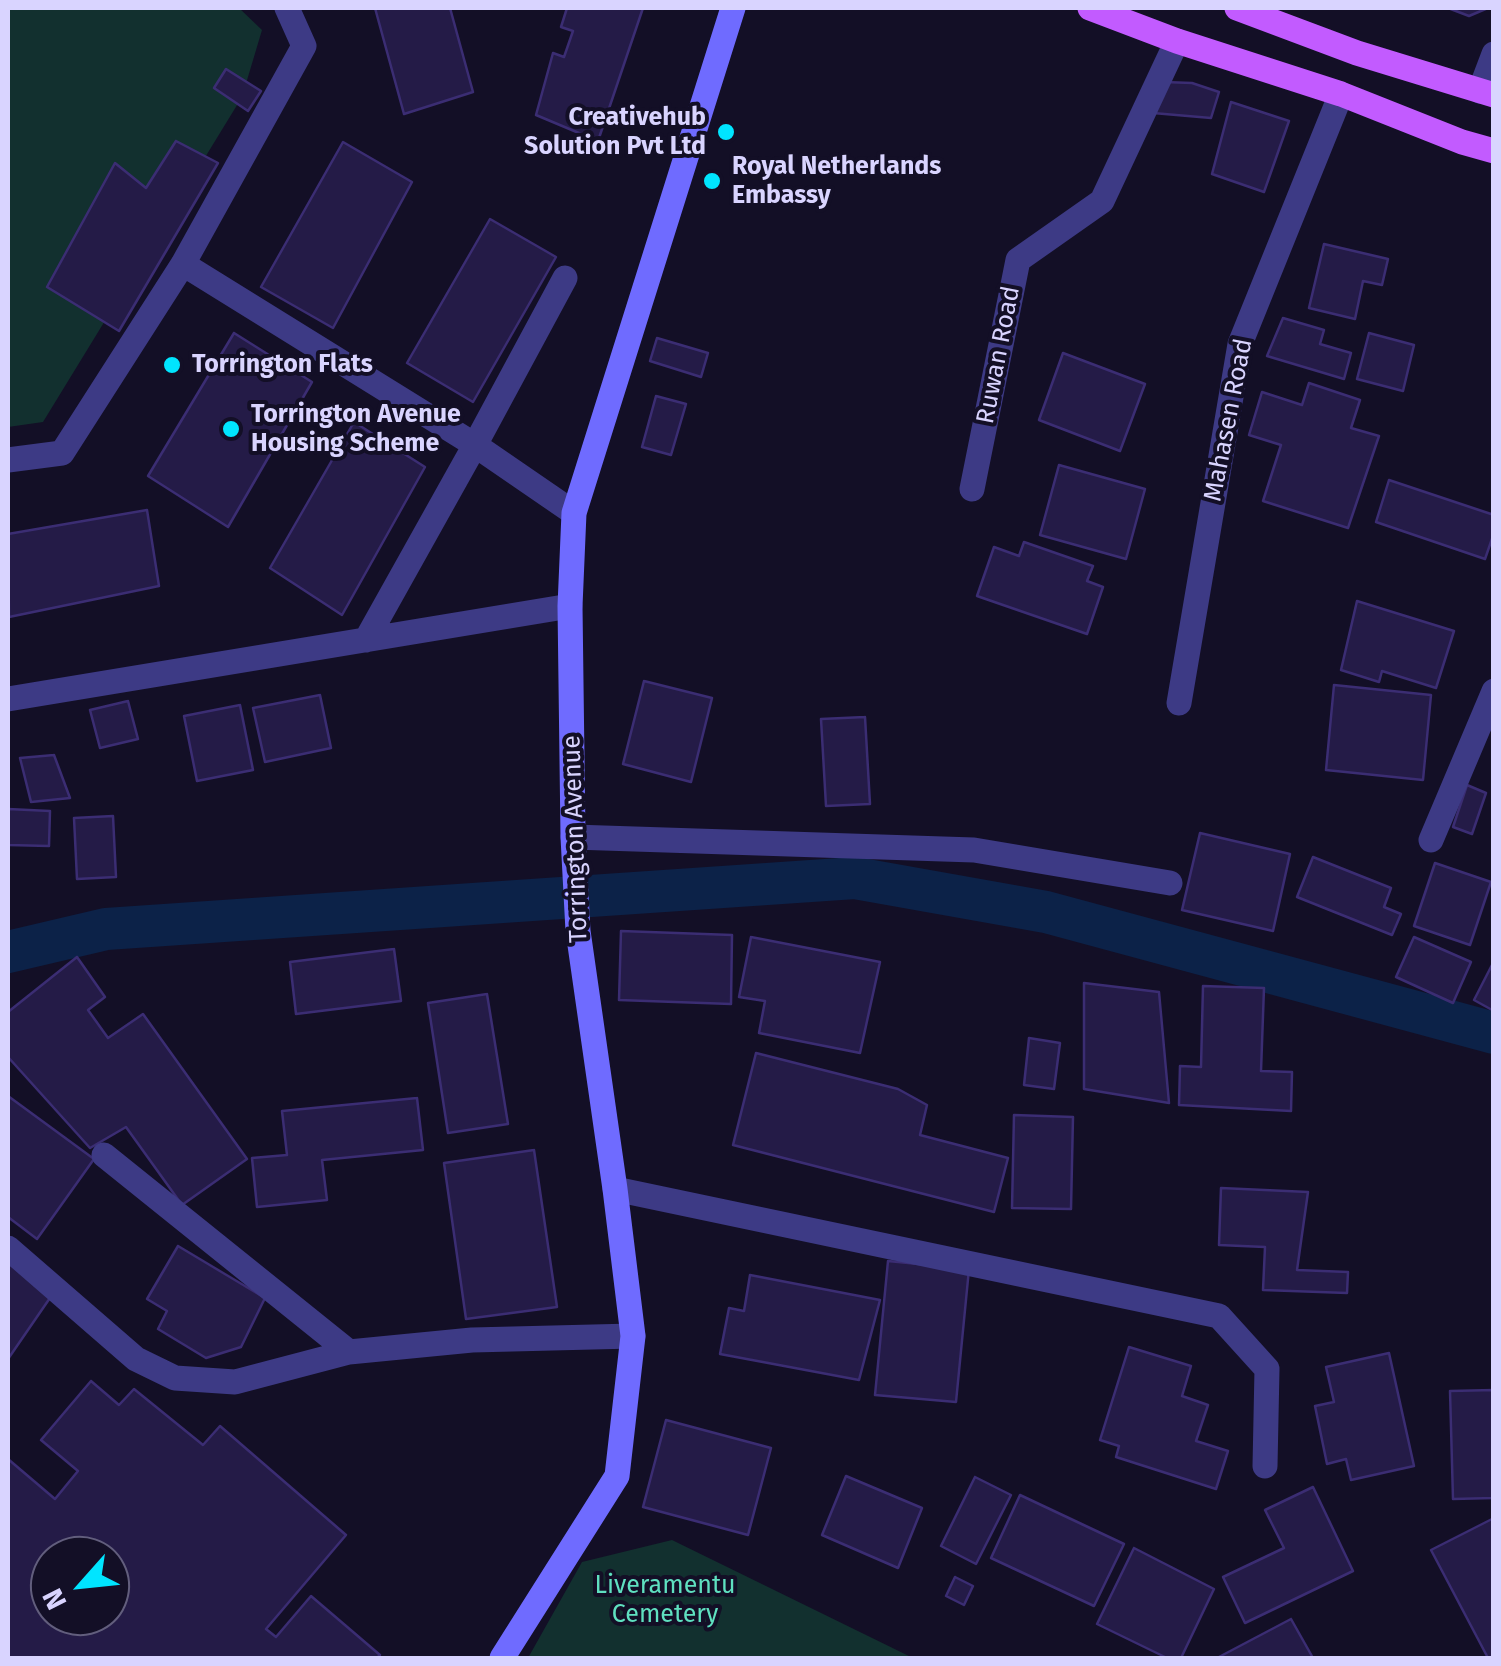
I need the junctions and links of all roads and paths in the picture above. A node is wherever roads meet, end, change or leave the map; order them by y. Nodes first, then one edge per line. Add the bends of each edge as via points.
1 (287, 8) edge
2 (733, 8) edge
3 (1090, 8) edge
4 (1236, 8) edge
5 (1176, 42) junction
6 (1494, 54) edge
7 (1487, 93) edge
8 (1341, 94) junction
9 (1494, 151) edge
10 (183, 264) junction
11 (565, 278) dead end
12 (475, 445) junction
13 (8, 460) edge
14 (972, 489) dead end
15 (574, 513) junction
16 (570, 606) junction
17 (366, 640) junction
18 (1494, 691) edge
19 (8, 699) edge
20 (1179, 702) dead end
21 (573, 837) junction
22 (1431, 840) dead end
23 (1170, 883) dead end
24 (104, 1155) dead end
25 (615, 1189) junction
26 (8, 1248) edge
27 (633, 1336) junction
28 (349, 1352) junction
29 (1265, 1466) dead end
30 (502, 1658) edge

1 - 10 street via 304,46
2 - 15 main road, Torrington Avenue
3 - 5 main road
4 - 7 main road
5 - 8 main road
5 - 14 street, Ruwan Road via 1102,201 1018,260
6 - 7 street
8 - 9 main road
8 - 20 street, Mahasen Road via 1240,344
10 - 12 street
10 - 13 street via 62,453
11 - 12 street
12 - 15 street
12 - 17 street
15 - 16 main road, Torrington Avenue
16 - 17 street
16 - 21 main road, Torrington Avenue
17 - 19 street
18 - 22 street
21 - 23 street via 974,850
21 - 25 main road, Torrington Avenue via 578,931
24 - 28 street
25 - 27 main road, Torrington Avenue
25 - 29 street via 1219,1316 1267,1369
26 - 28 street via 136,1358 174,1378 235,1382
27 - 28 street via 472,1340
27 - 30 main road, Torrington Avenue via 617,1476

